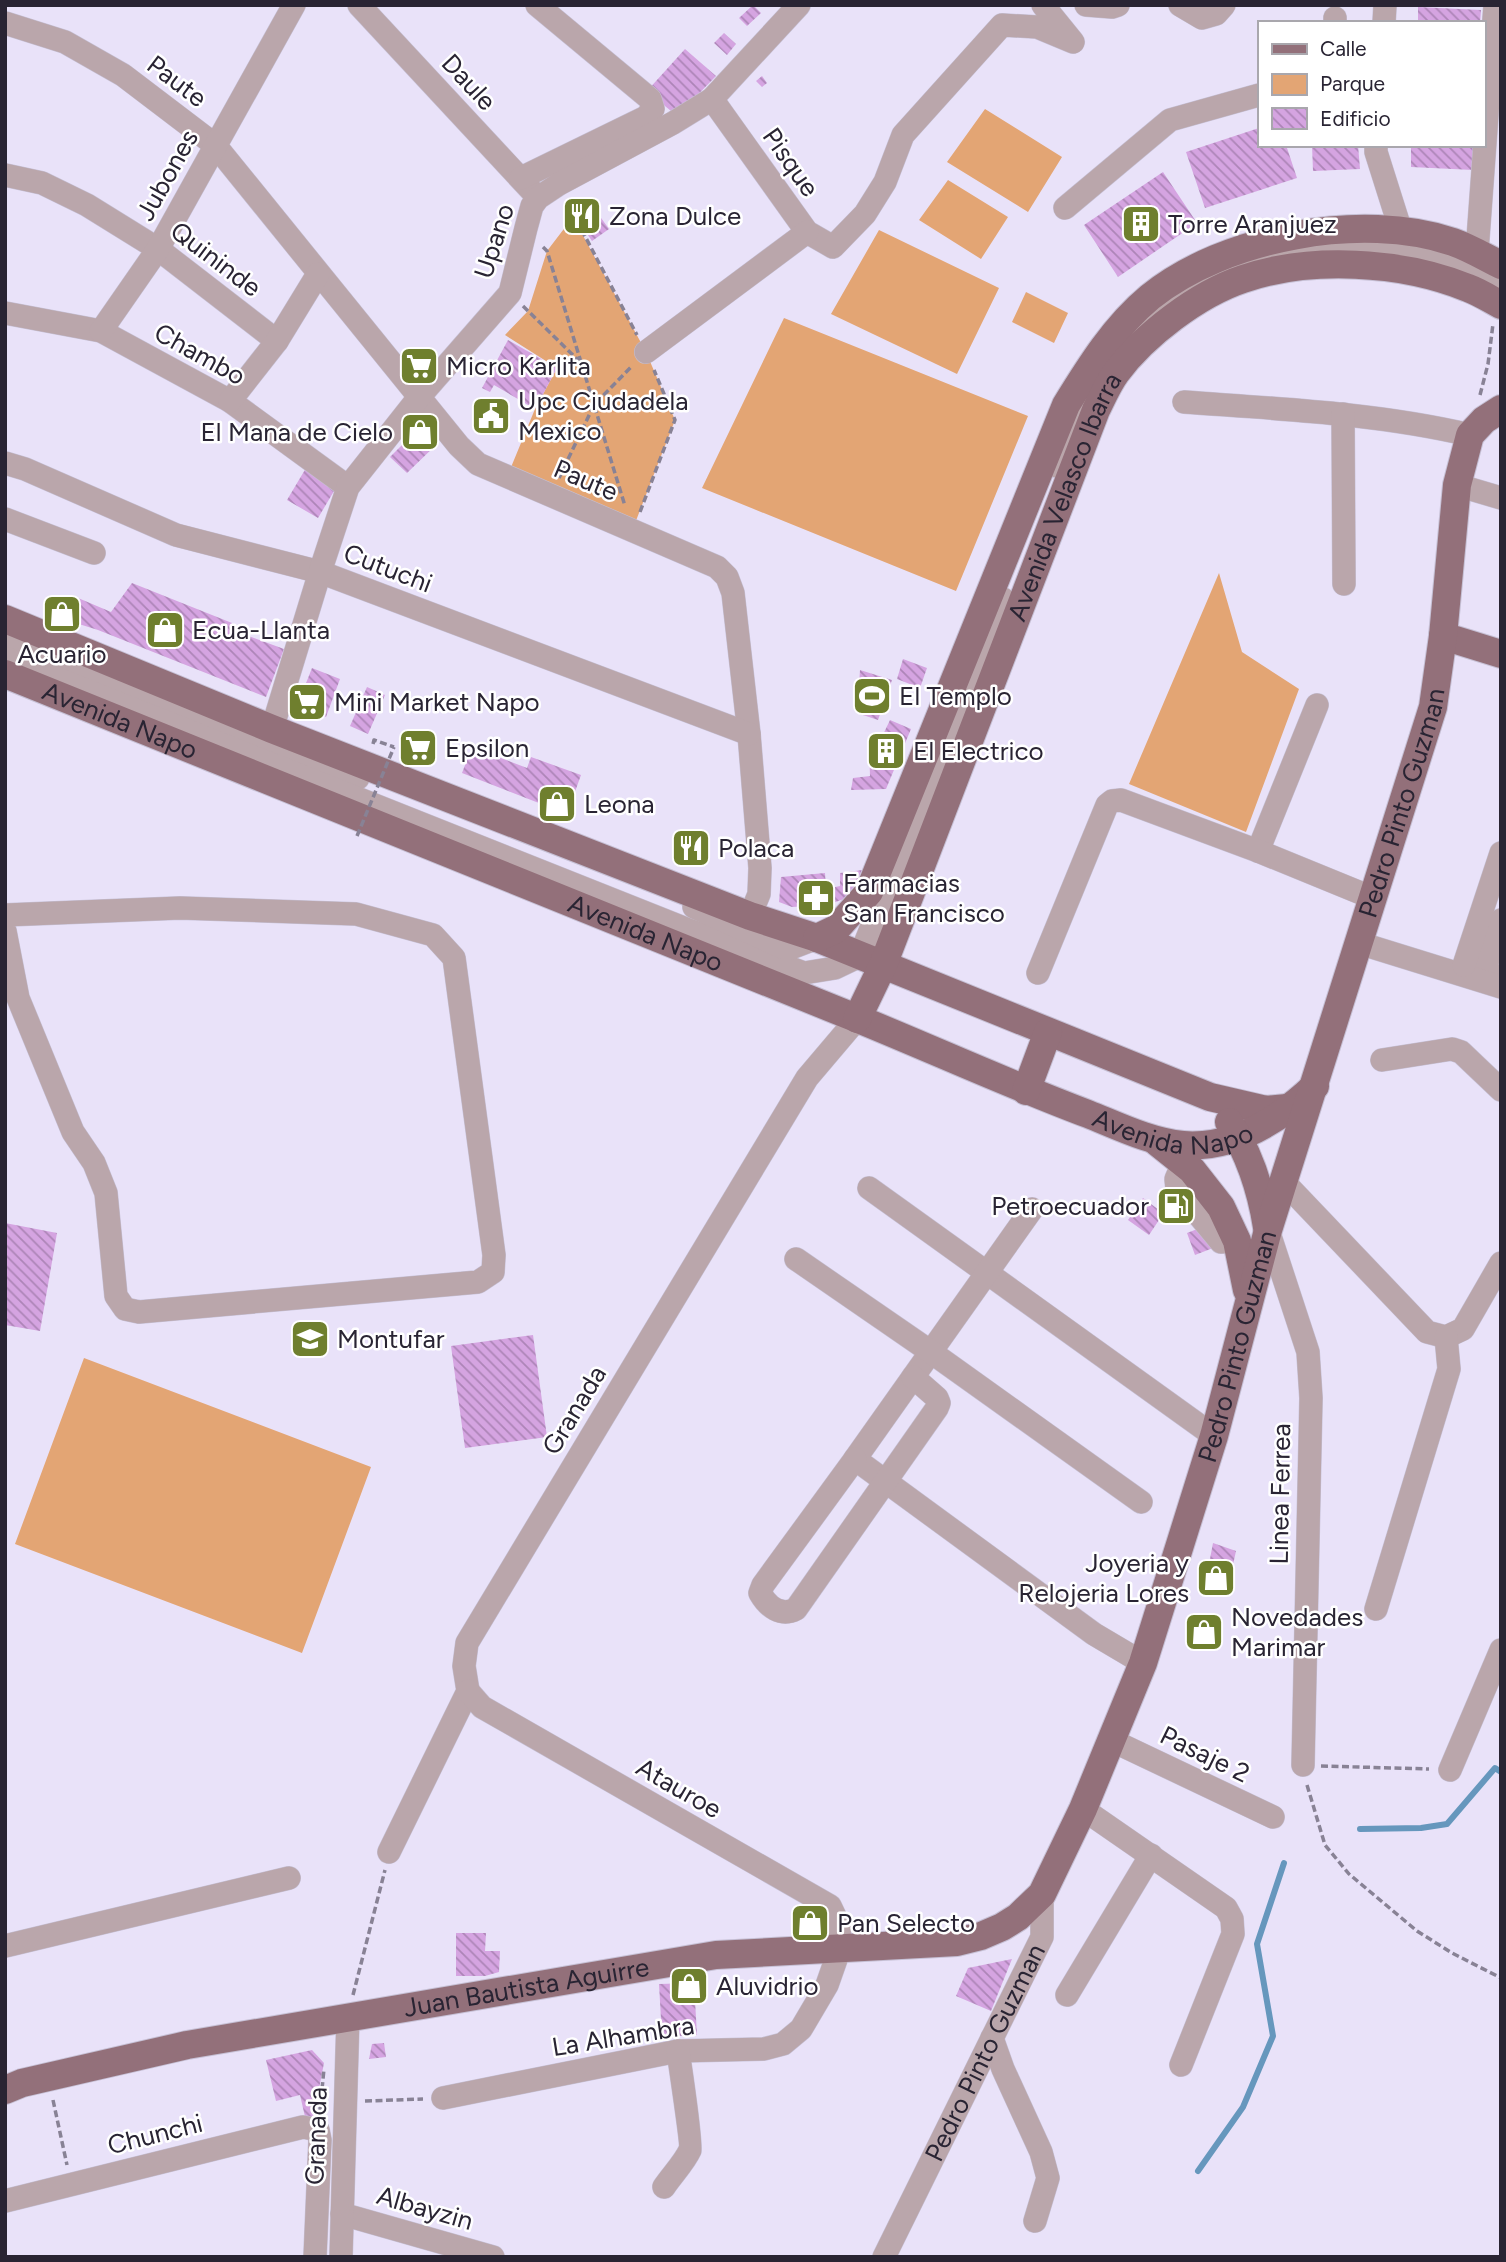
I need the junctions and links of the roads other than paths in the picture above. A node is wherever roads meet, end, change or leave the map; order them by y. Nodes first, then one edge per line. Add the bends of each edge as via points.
1 (294, 5) edge
2 (359, 5) edge
3 (537, 5) edge
4 (1043, 5) edge
5 (1086, 5) edge
6 (1118, 5) edge
7 (1180, 5) edge
8 (1224, 5) edge
9 (1495, 5) edge
10 (793, 7) edge
11 (5, 23) edge
12 (1258, 95) edge
13 (712, 99) junction
14 (215, 145) junction
15 (1376, 147) edge
16 (5, 175) edge
17 (521, 178) junction
18 (538, 198) junction
19 (1065, 208) dead end
20 (1401, 231) junction
21 (807, 232) junction
22 (158, 248) junction
23 (1489, 259) edge
24 (318, 274) junction
25 (1501, 288) edge
26 (5, 313) edge
27 (1497, 315) edge
28 (101, 331) junction
29 (277, 341) junction
30 (646, 352) road end
31 (420, 396) junction
32 (230, 401) junction
33 (1184, 402) dead end
34 (1490, 404) edge
35 (1343, 414) junction
36 (1470, 435) junction
37 (5, 463) edge
38 (1457, 485) junction
39 (348, 487) junction
40 (1501, 498) edge
41 (5, 519) edge
42 (94, 553) dead end
43 (320, 572) junction
44 (1344, 584) dead end
45 (5, 619) edge
46 (5, 636) edge
47 (1443, 636) junction
48 (1501, 654) edge
49 (8, 676) edge
50 (1317, 705) dead end
51 (272, 729) junction
52 (749, 734) junction
53 (1258, 852) junction
54 (1501, 853) edge
55 (1501, 886) edge
56 (1373, 898) junction
57 (5, 915) edge
58 (750, 916) junction
59 (1501, 920) edge
60 (5, 931) edge
61 (817, 938) junction
62 (1359, 943) junction
63 (872, 960) junction
64 (1468, 971) junction
65 (1038, 973) dead end
66 (1501, 977) edge
67 (1501, 987) edge
68 (11, 999) edge
69 (857, 1019) junction
70 (1048, 1032) junction
71 (1382, 1060) dead end
72 (1315, 1086) junction
73 (1501, 1090) edge
74 (1026, 1091) junction
75 (1210, 1097) junction
76 (1287, 1108) junction
77 (1239, 1137) junction
78 (1155, 1140) junction
79 (1283, 1181) junction
80 (869, 1188) dead end
81 (1031, 1209) dead end
82 (1268, 1230) junction
83 (796, 1259) dead end
84 (1501, 1263) edge
85 (988, 1273) junction
86 (1249, 1296) junction
87 (1446, 1337) junction
88 (931, 1352) junction
89 (913, 1377) junction
90 (1214, 1436) junction
91 (855, 1459) junction
92 (894, 1488) junction
93 (1141, 1502) dead end
94 (1376, 1609) dead end
95 (1501, 1650) edge
96 (1143, 1663) junction
97 (468, 1690) junction
98 (1113, 1741) junction
99 (1303, 1765) road end
100 (1450, 1770) road end
101 (1083, 1809) junction
102 (1273, 1817) dead end
103 (389, 1852) road end
104 (1151, 1855) junction
105 (289, 1878) dead end
106 (1042, 1894) junction
107 (5, 1946) edge
108 (840, 1948) junction
109 (1067, 1995) dead end
110 (348, 2017) junction
111 (992, 2038) junction
112 (678, 2051) junction
113 (1181, 2065) dead end
114 (5, 2090) edge
115 (443, 2098) road end
116 (664, 2187) dead end
117 (5, 2201) edge
118 (342, 2214) junction
119 (1035, 2221) dead end
120 (315, 2257) edge
121 (341, 2257) edge
122 (493, 2257) edge
123 (884, 2257) edge

1 - 14 street, Jubones
2 - 17 street, Daule
3 - 17 street via 650,99 653,109 646,117
4 - 21 street, Pisque via 1073,42 1037,27 1002,25 903,135 885,182 865,214 833,247
5 - 6 street
7 - 8 street via 1202,18 1216,14
9 - 23 street
10 - 13 street, Upano
11 - 14 street, Paute via 65,42 123,75
12 - 19 street via 1170,120
13 - 18 street, Upano
13 - 21 street, Pisque
14 - 22 street, Jubones
14 - 24 street, Paute
15 - 20 street
16 - 22 street, Quininde via 42,183 76,199
17 - 18 street, Daule
18 - 31 street, Upano via 510,293
20 - 23 main road, Avenida Velasco Ibarra via 1452,241
20 - 61 main road, Avenida Velasco Ibarra via 1308,233 1246,246 1188,271 1123,323 1066,405 869,892 836,929
21 - 30 street
22 - 28 street, Jubones
22 - 29 street, Quininde
24 - 29 street
24 - 31 street, Paute
25 - 63 street via 1472,268 1428,254 1333,245 1279,253 1226,268 1178,295 1143,324 1101,374 1064,446
26 - 28 street, Chambo
27 - 63 main road, Avenida Velasco Ibarra via 1468,288 1418,272 1312,265 1242,279 1200,300 1140,345 1115,375 1096,410
28 - 32 street, Chambo
29 - 32 street
31 - 39 street, Upano
31 - 52 street, Paute via 478,464 717,567 727,577 733,593
32 - 39 street, Chambo
33 - 35 street
34 - 36 main road via 1484,420
35 - 36 street
35 - 44 street
36 - 38 main road, Pedro Pinto Guzman
37 - 43 street, Cutuchi via 176,535
38 - 40 street
38 - 47 main road, Pedro Pinto Guzman
39 - 43 street, Upano
41 - 42 street
43 - 51 street, Upano
43 - 52 street, Cutuchi
45 - 51 main road, Avenida Napo
46 - 61 street via 267,743 684,903 784,948
47 - 48 main road
47 - 56 main road, Pedro Pinto Guzman via 1433,707
49 - 63 street via 804,973
49 - 69 main road, Avenida Napo
50 - 53 street
51 - 58 main road, Avenida Napo
52 - 58 street, Paute via 760,868
53 - 56 street
53 - 65 street via 1121,800 1112,801
54 - 64 street
55 - 64 street
56 - 62 main road, Pedro Pinto Guzman
57 - 68 street via 180,908 356,914 433,935 454,958 493,1272 478,1282 139,1312 125,1309 116,1296 106,1193
58 - 61 main road, Avenida Napo
59 - 66 street via 1484,972
60 - 68 street
61 - 63 main road, Avenida Napo
62 - 64 street
62 - 72 main road, Pedro Pinto Guzman
63 - 69 main road, Avenida Velasco Ibarra
63 - 70 main road, Avenida Napo
64 - 67 street
69 - 74 main road, Avenida Napo
69 - 97 street, Granada via 807,1078 467,1643
70 - 74 main road
70 - 75 main road, Avenida Napo
71 - 73 street via 1452,1049
72 - 76 main road, Avenida Napo
72 - 79 main road, Pedro Pinto Guzman
74 - 78 main road, Avenida Napo
75 - 76 main road, Avenida Napo via 1266,1110
75 - 77 main road
76 - 77 main road, Avenida Napo
77 - 78 main road, Avenida Napo via 1183,1145
77 - 82 main road via 1258,1182
78 - 86 main road via 1192,1170 1221,1207 1237,1241
79 - 82 main road, Pedro Pinto Guzman
79 - 87 street via 1427,1332
80 - 85 street
81 - 85 street
82 - 86 main road, Pedro Pinto Guzman
82 - 99 street, Linea Ferrea via 1308,1352 1311,1398
83 - 88 street
84 - 87 street via 1463,1329
85 - 88 street
85 - 90 street
86 - 90 main road, Pedro Pinto Guzman
87 - 94 street via 1449,1369
88 - 89 street
88 - 93 street
89 - 91 street
89 - 92 street via 939,1402
90 - 96 main road, Pedro Pinto Guzman
91 - 92 street
91 - 92 street via 763,1585 763,1598 780,1613 796,1609
92 - 96 street via 1094,1634
95 - 100 street
96 - 98 main road, Pedro Pinto Guzman
97 - 103 street
97 - 108 street, Atauroe via 482,1707 830,1906 839,1925
98 - 101 main road, Pedro Pinto Guzman
98 - 102 street, Pasaje 2
101 - 104 street
101 - 106 main road, Pedro Pinto Guzman
104 - 109 street
104 - 113 street via 1226,1908 1232,1919 1233,1934
105 - 107 street
106 - 108 main road, Juan Bautista Aguirre via 1002,1927 969,1939
106 - 111 street, Pedro Pinto Guzman via 1042,1937
108 - 110 main road, Juan Bautista Aguirre via 716,1955
108 - 112 street, La Alhambra via 827,1985 801,2029 783,2044 764,2049
110 - 114 main road, Juan Bautista Aguirre via 187,2045
110 - 118 street, Granada
111 - 119 street via 1048,2178
111 - 123 street, Pedro Pinto Guzman
112 - 115 street, La Alhambra
112 - 116 street via 691,2149
117 - 120 street, Chunchi via 303,2127 318,2130 320,2140
118 - 121 street, Granada
118 - 122 street, Albayzin

